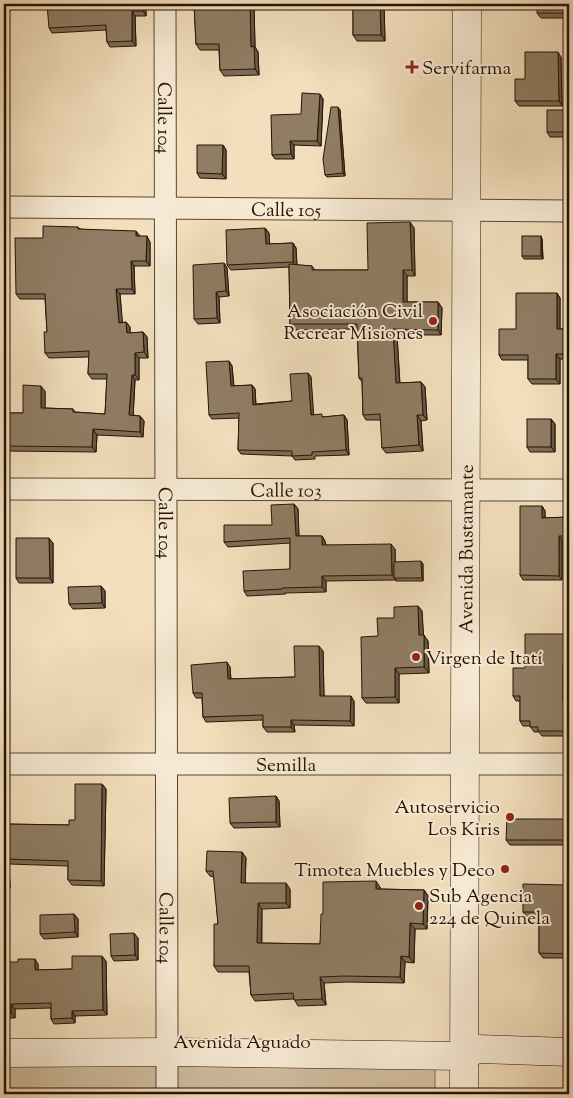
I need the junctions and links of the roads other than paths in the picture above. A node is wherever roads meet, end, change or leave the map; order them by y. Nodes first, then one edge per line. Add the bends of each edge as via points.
1 (165, 4) edge
2 (467, 4) edge
3 (4, 207) edge
4 (165, 208) junction
5 (467, 210) junction
6 (569, 211) edge
7 (4, 489) edge
8 (166, 489) junction
9 (466, 490) junction
10 (569, 490) edge
11 (4, 764) edge
12 (166, 764) junction
13 (465, 764) junction
14 (569, 764) edge
15 (4, 1041) edge
16 (167, 1046) junction
17 (468, 1048) junction
18 (4, 1052) edge
19 (569, 1052) edge
20 (167, 1094) edge
21 (464, 1094) edge

1 - 4 street, Calle 104
2 - 5 main road, Avenida Bustamante
3 - 4 street, Calle 105
4 - 5 street, Calle 105
4 - 8 street, Calle 104
5 - 6 street, Calle 105
5 - 9 main road, Avenida Bustamante
7 - 8 street, Calle 103
8 - 9 street, Calle 103
8 - 12 street, Calle 104
9 - 10 street, Calle 103
9 - 13 main road, Avenida Bustamante
11 - 12 street, Semilla
12 - 13 street, Semilla
12 - 16 street, Calle 104
13 - 14 street, Semilla
13 - 17 main road, Avenida Bustamante
15 - 16 main road, Avenida Aguado
16 - 17 main road, Avenida Aguado
16 - 18 main road, Avenida Aguado
16 - 20 street, Calle 104
17 - 19 main road, Avenida Aguado
17 - 21 main road, Avenida Bustamante

